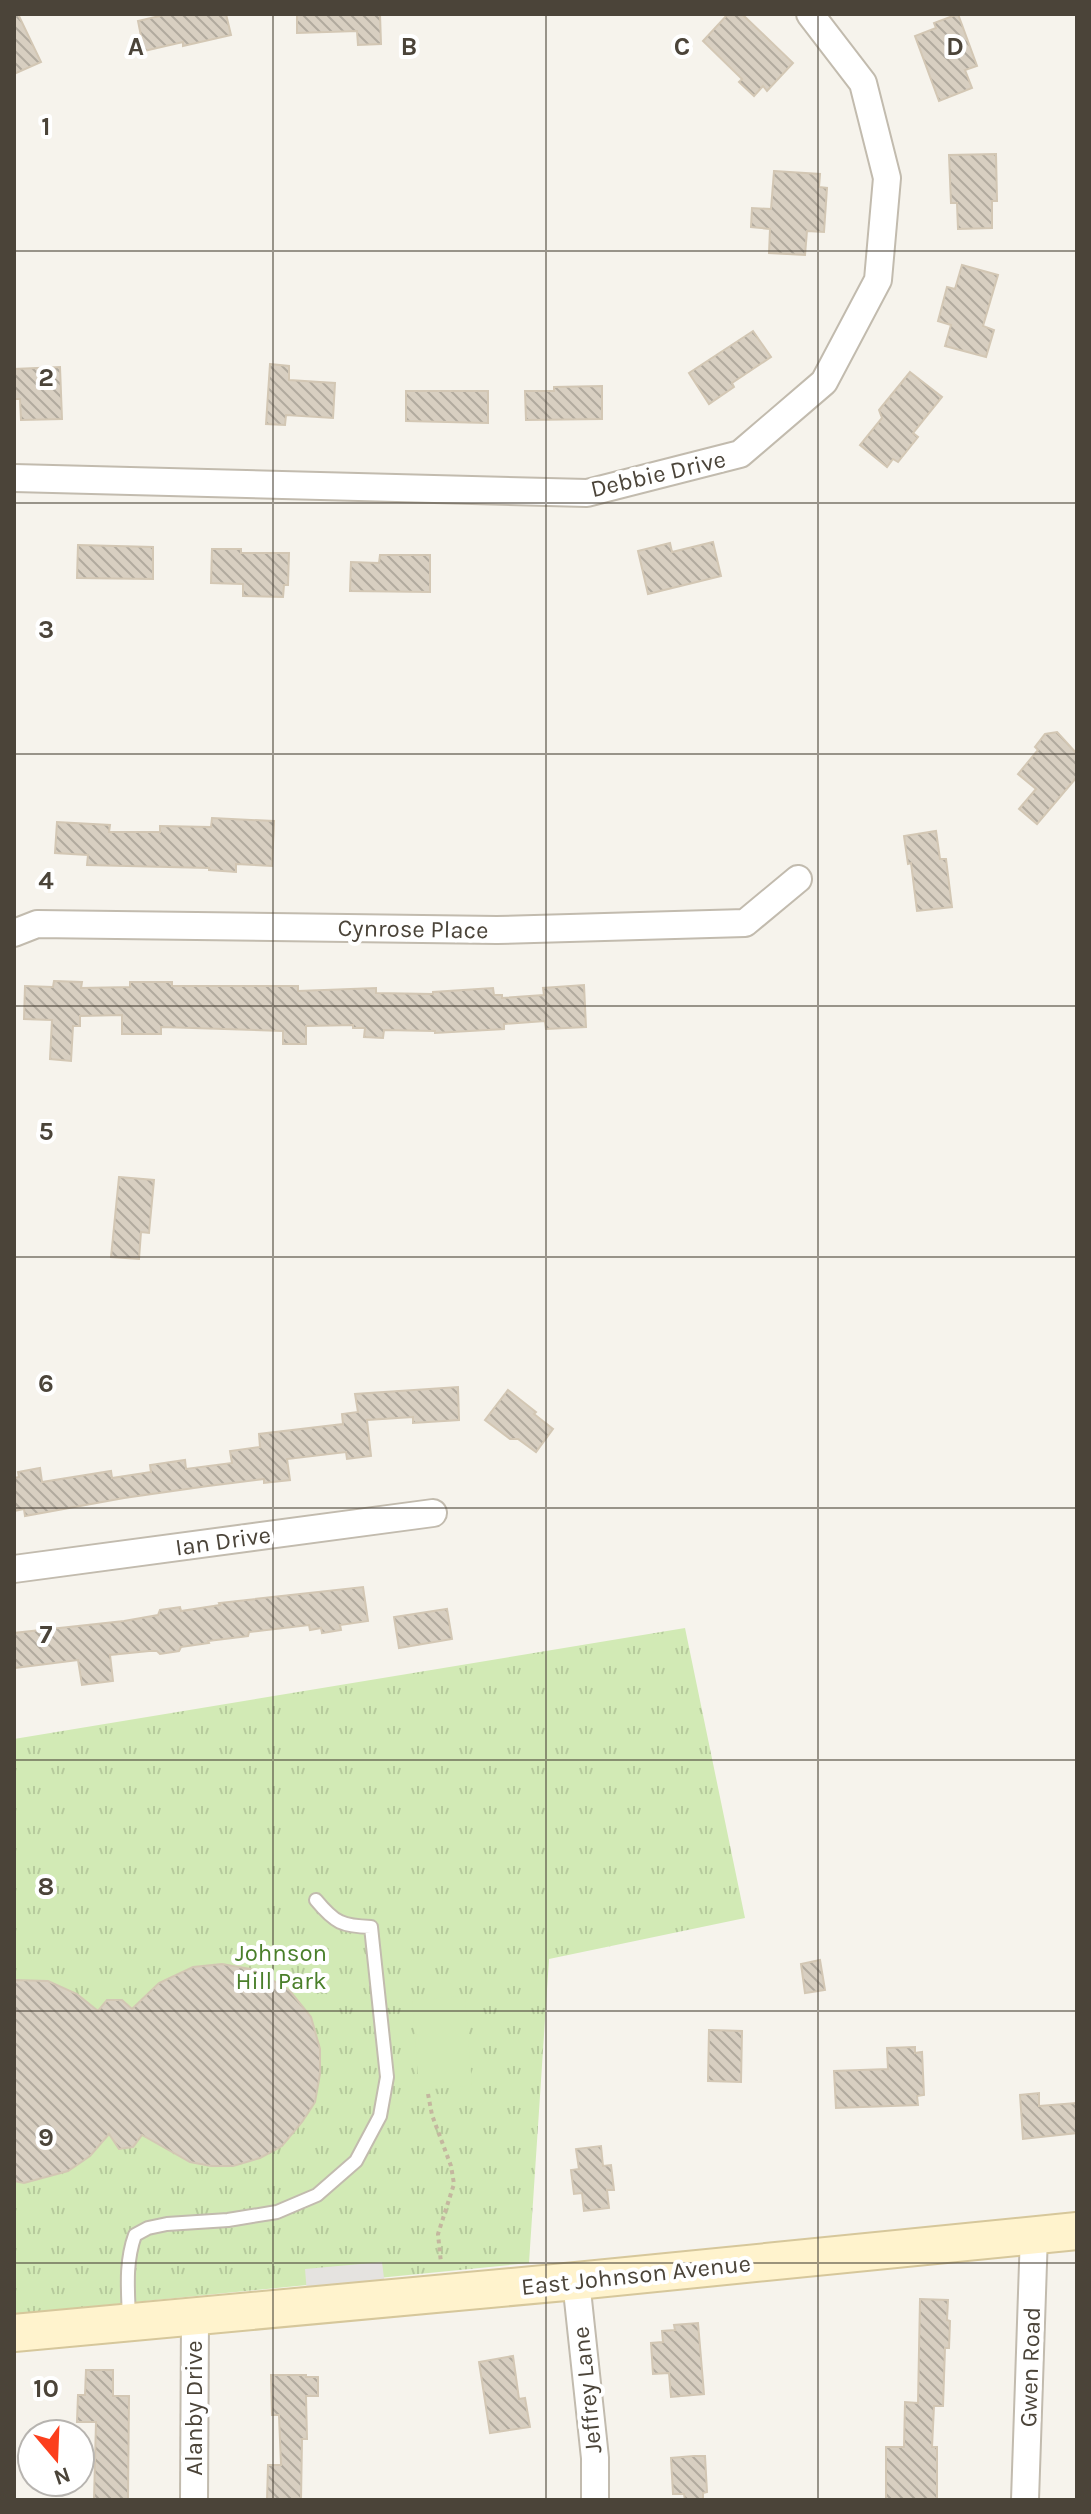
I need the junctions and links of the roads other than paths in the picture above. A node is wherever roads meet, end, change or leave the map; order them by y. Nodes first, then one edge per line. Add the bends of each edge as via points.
1 (810, 14) edge
2 (14, 478) edge
3 (798, 879) dead end
4 (14, 933) edge
5 (433, 1513) dead end
6 (14, 1569) edge
7 (316, 1900) dead end
8 (1077, 2231) edge
9 (1034, 2234) junction
10 (576, 2281) junction
11 (195, 2316) junction
12 (130, 2322) junction
13 (14, 2333) edge
14 (194, 2500) edge
15 (595, 2500) edge
16 (1025, 2500) edge

1 - 2 street, Debbie Drive via 863,83 884,164 878,280 824,382 740,454 587,493
3 - 4 street, Cynrose Place via 745,923 497,930 37,924
5 - 6 street, Ian Drive
7 - 12 lane via 330,1918 347,1926 371,1927 387,2077 380,2116 356,2161 317,2195 277,2212 167,2224 135,2235 127,2270
8 - 9 street, East Johnson Avenue
9 - 10 street, East Johnson Avenue
9 - 16 street, Gwen Road
10 - 11 street, East Johnson Avenue
10 - 15 street, Jeffrey Lane
11 - 12 street, East Johnson Avenue
11 - 14 street, Alanby Drive
12 - 13 street, East Johnson Avenue

